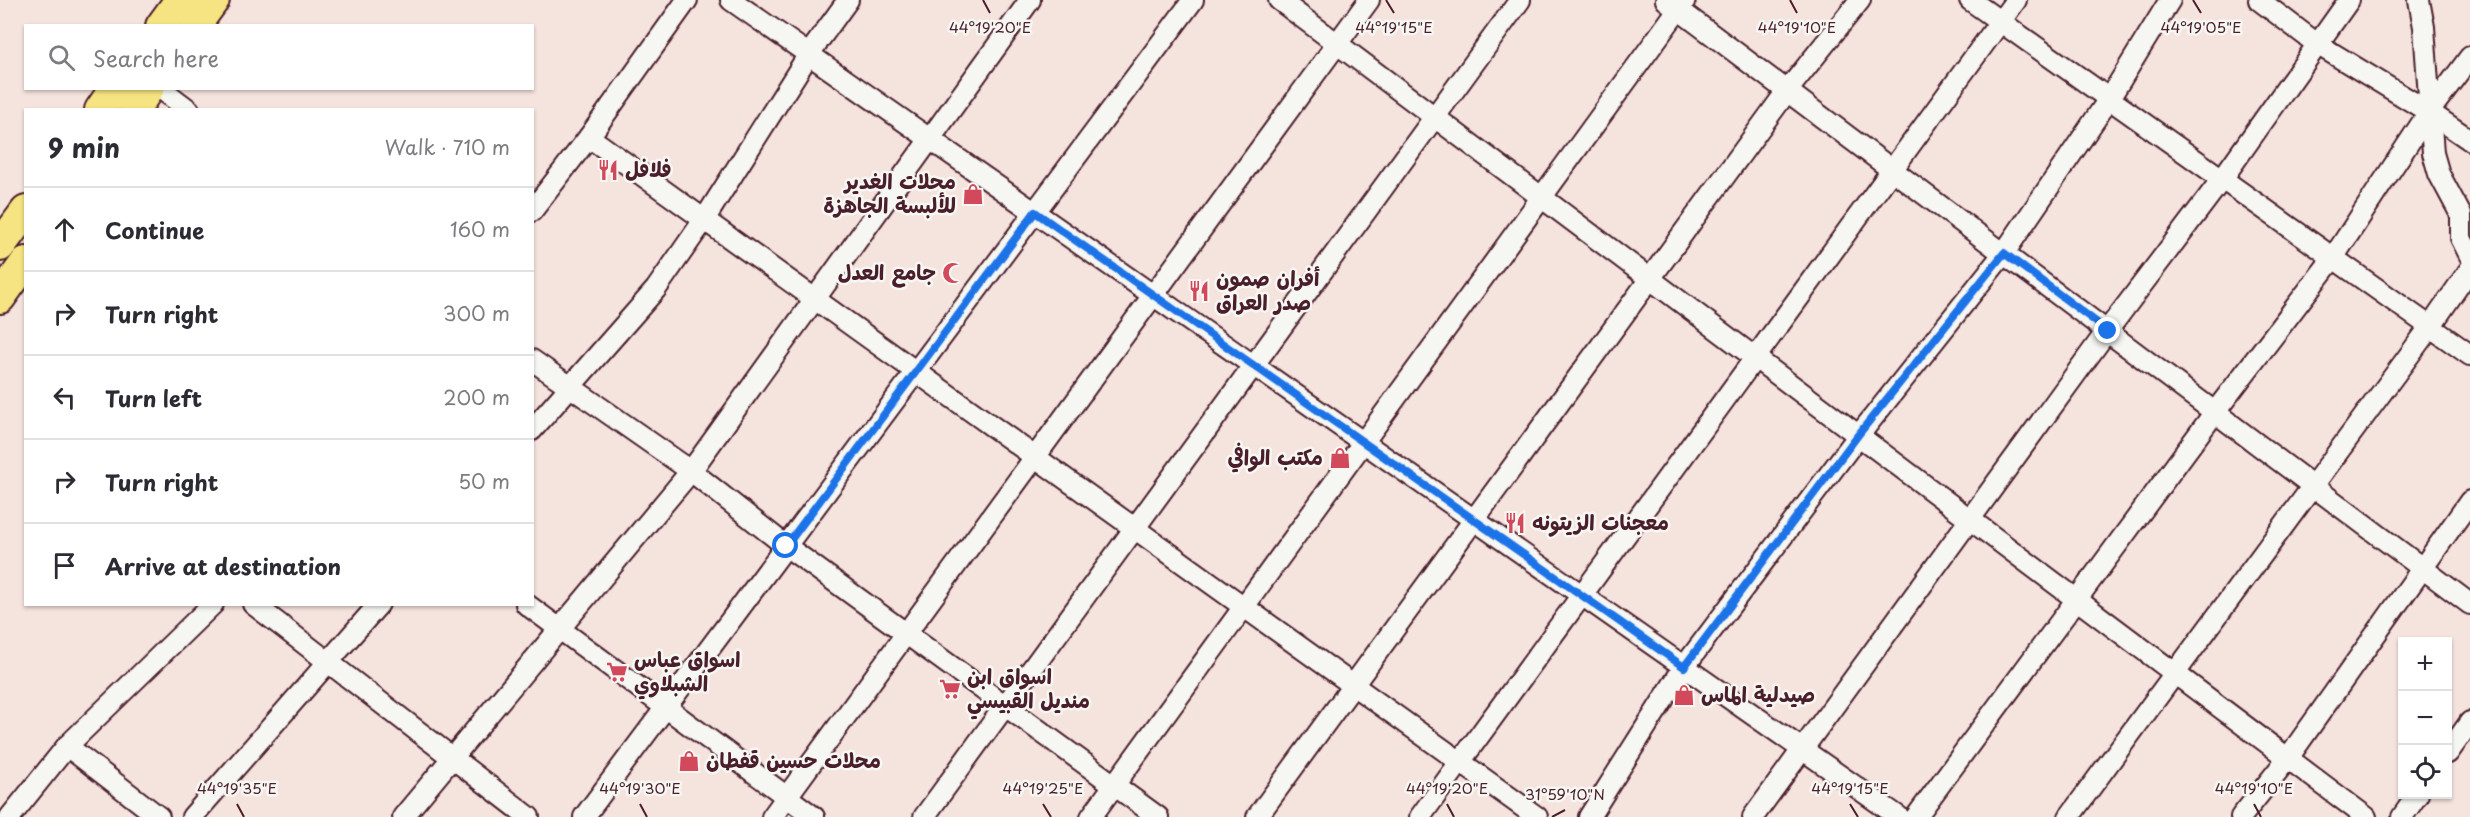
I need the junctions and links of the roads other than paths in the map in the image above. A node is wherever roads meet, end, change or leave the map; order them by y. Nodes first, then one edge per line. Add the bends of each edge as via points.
1 (180, 0) edge
2 (214, 0) edge
3 (687, 0) edge
4 (731, 0) edge
5 (848, 0) edge
6 (1030, 0) edge
7 (1193, 0) edge
8 (1279, 0) edge
9 (1369, 0) edge
10 (1520, 0) edge
11 (1860, 0) edge
12 (1970, 0) edge
13 (2016, 0) edge
14 (2170, 0) edge
15 (2259, 0) edge
16 (2349, 0) edge
17 (2420, 0) edge
18 (1677, 3) edge
19 (2001, 22) junction
20 (162, 24) edge
21 (196, 24) edge
22 (1337, 44) junction
23 (2317, 44) junction
24 (809, 54) junction
25 (2470, 57) edge
26 (114, 90) edge
27 (148, 90) edge
28 (163, 90) edge
29 (1787, 91) junction
30 (2109, 99) junction
31 (101, 108) edge
32 (135, 108) edge
33 (186, 108) edge
34 (2429, 112) junction
35 (1435, 117) junction
36 (590, 137) junction
37 (930, 139) junction
38 (2470, 140) edge
39 (1893, 170) junction
40 (2222, 179) junction
41 (1542, 197) junction
42 (534, 208) edge
43 (1035, 212) junction
44 (704, 220) junction
45 (2004, 253) junction
46 (2470, 256) edge
47 (2333, 258) junction
48 (24, 265) edge
49 (2470, 269) edge
50 (1650, 279) junction
51 (1153, 295) junction
52 (0, 298) edge
53 (815, 299) junction
54 (2430, 327) junction
55 (2108, 331) junction
56 (2470, 355) edge
57 (1755, 358) junction
58 (534, 361) edge
59 (1253, 366) junction
60 (916, 371) junction
61 (570, 387) junction
62 (2215, 412) junction
63 (534, 428) edge
64 (1858, 435) junction
65 (1363, 443) junction
66 (1035, 457) junction
67 (692, 471) junction
68 (2312, 485) junction
69 (2470, 501) edge
70 (1970, 519) junction
71 (1474, 520) junction
72 (1134, 528) junction
73 (786, 546) junction
74 (2422, 568) junction
75 (1582, 595) junction
76 (2077, 600) junction
77 (2470, 604) edge
78 (211, 606) edge
79 (256, 606) edge
80 (377, 606) edge
81 (529, 606) edge
82 (1244, 607) junction
83 (559, 630) junction
84 (906, 633) junction
85 (328, 662) junction
86 (1684, 667) junction
87 (2174, 673) junction
88 (1353, 685) junction
89 (1005, 706) junction
90 (666, 707) junction
91 (2470, 722) edge
92 (67, 746) junction
93 (2452, 747) edge
94 (1802, 749) junction
95 (453, 758) junction
96 (2288, 758) junction
97 (1461, 762) junction
98 (1114, 785) junction
99 (787, 797) junction
100 (2415, 799) edge
101 (10, 817) edge
102 (159, 817) edge
103 (192, 817) edge
104 (403, 817) edge
105 (529, 817) edge
106 (584, 817) edge
107 (772, 817) edge
108 (814, 817) edge
109 (924, 817) edge
110 (1091, 817) edge
111 (1158, 817) edge
112 (1257, 817) edge
113 (1420, 817) edge
114 (1537, 817) edge
115 (1588, 817) edge
116 (1753, 817) edge
117 (1899, 817) edge
118 (1916, 817) edge
119 (2069, 817) edge
120 (2241, 817) edge
121 (2366, 817) edge
122 (2402, 817) edge

1 - 20 main road
2 - 21 main road
3 - 36 street
4 - 24 street
5 - 24 street
6 - 37 street
7 - 43 street
8 - 22 street
9 - 22 street
10 - 35 street
11 - 29 street
12 - 19 street
13 - 19 street
14 - 30 street
15 - 23 street
16 - 23 street
17 - 34 street
18 - 29 street
18 - 41 street
19 - 30 street
19 - 39 street
22 - 35 street
22 - 51 street
23 - 34 street
23 - 40 street
24 - 37 street
24 - 44 street
25 - 34 street
26 - 31 main road
27 - 32 main road
28 - 33 street
29 - 39 street
29 - 50 street
30 - 40 street
30 - 45 street
34 - 38 street
34 - 46 street via 2433,153 2439,174 2461,215 2461,236
34 - 47 street
35 - 41 street
35 - 59 street
36 - 42 street
36 - 44 street
37 - 43 street
37 - 53 street
39 - 45 street
39 - 57 street
40 - 47 street
40 - 55 street
41 - 50 street
41 - 65 street
43 - 51 street
43 - 60 street
44 - 53 street
44 - 61 street via 656,289
45 - 55 street
45 - 64 street
47 - 54 street
47 - 62 street
48 - 52 main road
49 - 54 street
50 - 57 street
50 - 71 street
51 - 59 street
51 - 66 street
53 - 60 street
53 - 67 street
54 - 56 street
54 - 68 street
55 - 62 street
55 - 70 street
57 - 64 street
57 - 75 street
58 - 61 street
59 - 65 street
59 - 72 street
60 - 66 street
60 - 73 street
61 - 63 street
61 - 67 street
62 - 68 street
62 - 76 street
64 - 70 street
64 - 86 street
65 - 71 street
65 - 82 street
66 - 72 street
66 - 84 street
67 - 73 street
67 - 83 street
68 - 74 street
68 - 87 street
69 - 74 street
70 - 76 street
70 - 94 street
71 - 75 street
71 - 88 street
72 - 82 street
72 - 89 street
73 - 84 street
73 - 90 street
74 - 77 street
74 - 96 street
75 - 86 street
75 - 97 street
76 - 87 street
76 - 118 street
78 - 92 street
79 - 85 street
80 - 85 street
81 - 83 street
82 - 88 street
82 - 98 street
83 - 90 street
83 - 95 street
84 - 89 street
84 - 99 street
85 - 95 street
85 - 103 street
86 - 94 street
86 - 115 street
87 - 96 street
87 - 119 street
88 - 97 street
88 - 112 street
89 - 98 street
89 - 109 street
90 - 99 street
90 - 106 street
91 - 93 street
92 - 101 street
92 - 102 street
94 - 116 street
94 - 117 street
95 - 104 street
95 - 105 street
96 - 120 street
96 - 121 street
97 - 113 street
97 - 114 street
98 - 110 street
98 - 111 street
99 - 107 street
99 - 108 street
100 - 122 street

